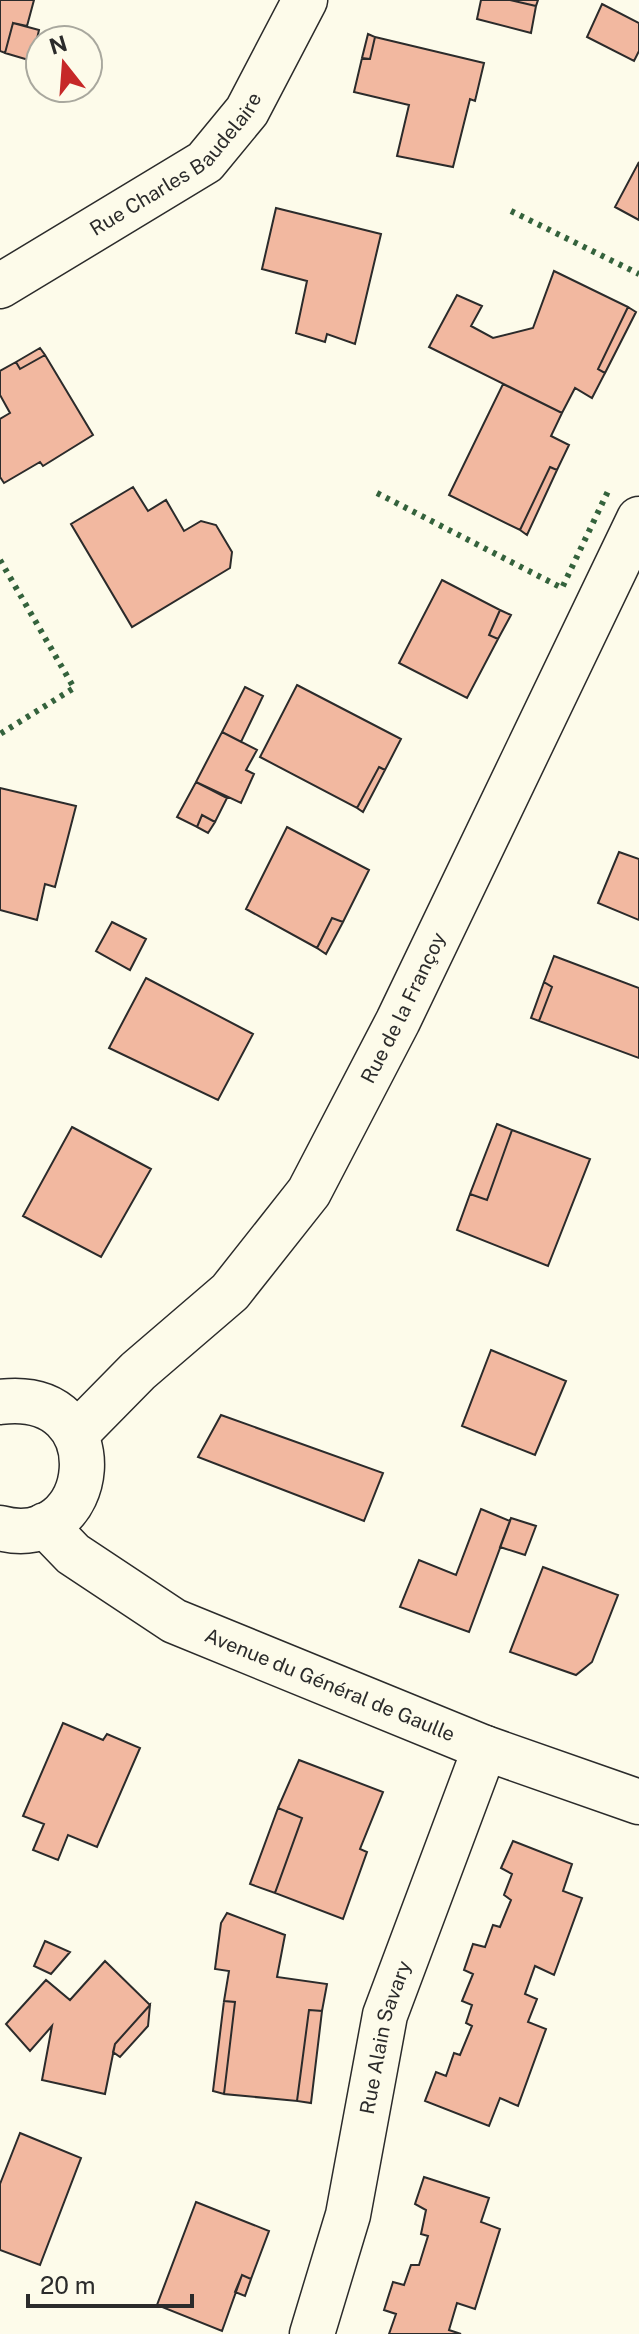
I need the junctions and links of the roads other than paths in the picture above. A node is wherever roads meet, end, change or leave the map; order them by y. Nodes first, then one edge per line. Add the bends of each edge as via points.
1 (305, 0) edge
2 (0, 286) edge
3 (639, 519) edge
4 (0, 1402) edge
5 (76, 1434) junction
6 (45, 1525) junction
7 (0, 1528) edge
8 (485, 1748) junction
9 (639, 1802) edge
10 (312, 2334) edge

1 - 2 street, Rue Charles Baudelaire via 247,111 205,162
3 - 5 street, Rue de la Françoy via 398,1021 309,1192 230,1292 138,1371
4 - 5 street via 38,1403 57,1413
5 - 6 street via 82,1451 81,1480 70,1506
6 - 7 street via 17,1531
6 - 8 street, Avenue du Général de Gaulle via 73,1554 174,1621
8 - 9 street, Avenue du Général de Gaulle
8 - 10 street, Rue Alain Savary via 385,2015 348,2215

